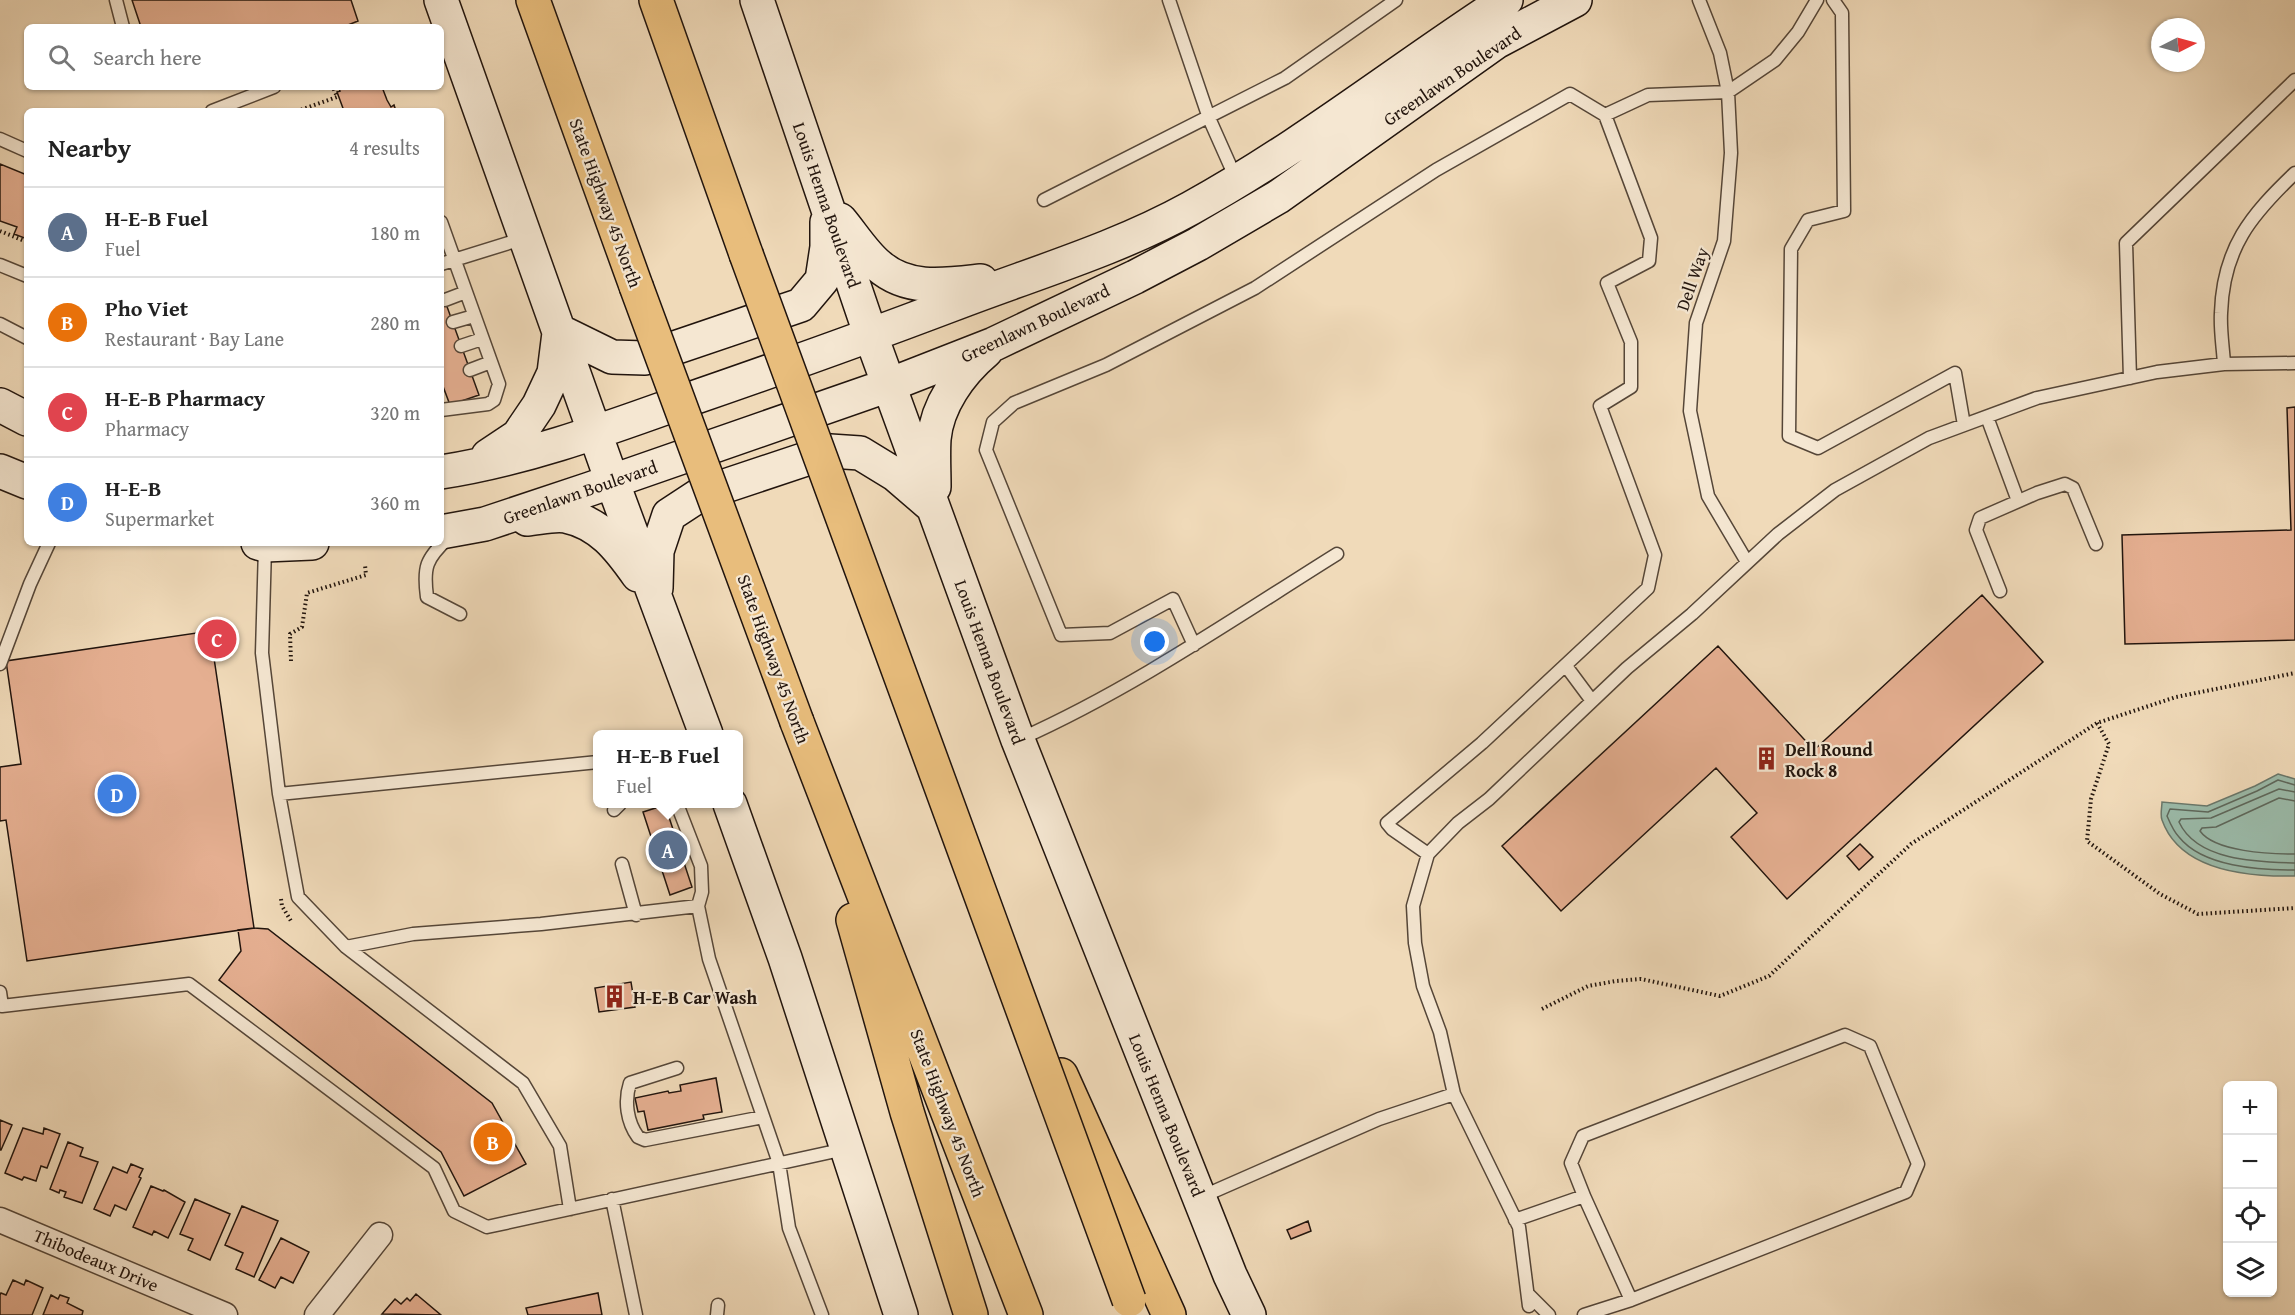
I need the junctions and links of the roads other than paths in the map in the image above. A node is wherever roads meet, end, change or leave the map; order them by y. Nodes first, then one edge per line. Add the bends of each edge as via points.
1 (116, 0) edge
2 (533, 0) edge
3 (656, 0) edge
4 (757, 0) edge
5 (1169, 0) edge
6 (1396, 0) edge
7 (1506, 0) edge
8 (1575, 0) edge
9 (1699, 0) edge
10 (1817, 0) edge
11 (1833, 0) edge
12 (443, 15) edge
13 (122, 24) edge
14 (2295, 80) edge
15 (266, 90) edge
16 (1728, 92) junction
17 (220, 108) edge
18 (1605, 115) junction
19 (1209, 118) junction
20 (0, 139) edge
21 (24, 150) edge
22 (2295, 173) edge
23 (1238, 182) junction
24 (1044, 200) dead end
25 (827, 202) junction
26 (444, 231) edge
27 (526, 238) junction
28 (1198, 244) junction
29 (454, 260) junction
30 (444, 263) edge
31 (0, 265) edge
32 (24, 275) edge
33 (1024, 276) junction
34 (465, 292) junction
35 (445, 300) dead end
36 (474, 316) junction
37 (453, 322) dead end
38 (0, 324) edge
39 (559, 331) junction
40 (24, 336) edge
41 (871, 336) junction
42 (482, 339) junction
43 (994, 344) junction
44 (461, 346) dead end
45 (491, 362) junction
46 (2295, 363) edge
47 (2224, 364) junction
48 (470, 370) dead end
49 (2130, 378) junction
50 (889, 385) junction
51 (0, 405) edge
52 (444, 411) edge
53 (24, 417) edge
54 (1987, 417) junction
55 (1964, 425) junction
56 (596, 433) junction
57 (455, 470) edge
58 (0, 471) edge
59 (24, 481) edge
60 (612, 481) junction
61 (2018, 501) junction
62 (933, 507) junction
63 (461, 528) edge
64 (444, 543) edge
65 (2096, 544) dead end
66 (48, 546) edge
67 (263, 546) edge
68 (440, 546) edge
69 (1337, 554) dead end
70 (1747, 562) junction
71 (2000, 591) dead end
72 (656, 601) junction
73 (460, 614) dead end
74 (1194, 645) junction
75 (0, 664) edge
76 (1566, 666) junction
77 (1592, 700) junction
78 (797, 722) junction
79 (702, 730) edge
80 (1018, 740) junction
81 (593, 762) edge
82 (279, 794) junction
83 (678, 808) edge
84 (731, 808) edge
85 (1428, 854) junction
86 (622, 864) dead end
87 (698, 906) junction
88 (636, 915) junction
89 (346, 947) junction
90 (0, 992) edge
91 (676, 1068) dead end
92 (1454, 1094) junction
93 (763, 1117) junction
94 (846, 1149) junction
95 (779, 1163) junction
96 (1584, 1196) junction
97 (1201, 1197) junction
98 (612, 1199) junction
99 (570, 1209) junction
100 (0, 1220) edge
101 (1515, 1220) junction
102 (380, 1235) dead end
103 (1631, 1300) junction
104 (1148, 1305) edge
105 (225, 1315) edge
106 (317, 1315) edge
107 (636, 1315) edge
108 (822, 1315) edge
109 (901, 1315) edge
110 (970, 1315) edge
111 (1026, 1315) edge
112 (1249, 1315) edge
113 (1549, 1315) edge
114 (1584, 1315) edge

1 - 13 lane
2 - 78 highway, State Highway 45 North, bridge
3 - 104 highway, bridge via 981,898
4 - 25 main road, Louis Henna Boulevard
5 - 19 lane
6 - 19 lane via 1285,78
7 - 23 main road, Greenlawn Boulevard
8 - 28 main road, Greenlawn Boulevard via 1496,42 1278,196
9 - 16 lane, Dell Way via 1720,53
10 - 16 lane via 1775,60
11 - 55 lane via 1842,14 1844,211 1808,220 1791,249 1789,436 1818,448 1955,373
12 - 27 main road
14 - 49 lane via 2126,243
15 - 17 lane
16 - 18 lane via 1648,95
16 - 70 lane, Dell Way via 1731,153 1725,241 1696,323 1690,411 1708,496
18 - 74 lane via 1570,94 1436,170 1255,288 1106,365 1014,403 993,422 986,450 1061,635 1110,633 1173,599
18 - 76 lane via 1651,238 1649,261 1607,284 1631,342 1631,387 1600,406 1655,555 1648,588
19 - 23 lane
19 - 24 lane
20 - 21 lane
22 - 47 lane via 2256,213 2239,237 2227,269 2221,313
23 - 28 main road via 1239,195 1231,214
23 - 33 main road, Greenlawn Boulevard via 1139,234
25 - 33 main road via 878,266 898,279 933,286
25 - 39 main road via 822,280 801,304 645,358 612,357
25 - 41 main road, Louis Henna Boulevard
26 - 29 lane
27 - 29 lane
27 - 39 main road
28 - 43 main road, Greenlawn Boulevard
29 - 30 lane
29 - 34 lane
31 - 32 lane
33 - 41 main road, Greenlawn Boulevard
34 - 35 lane
34 - 36 lane
36 - 37 lane
36 - 42 lane
38 - 40 lane
39 - 56 main road
39 - 57 main road via 554,373 518,436
41 - 50 main road, Louis Henna Boulevard
41 - 56 main road, Greenlawn Boulevard
42 - 44 lane
42 - 45 lane
43 - 50 main road, Greenlawn Boulevard
43 - 62 main road via 973,362 943,406 934,437
45 - 48 lane
45 - 52 lane via 499,384 494,400
46 - 47 lane
47 - 49 lane
49 - 54 lane via 2037,398
50 - 60 main road, Greenlawn Boulevard
50 - 62 main road, Louis Henna Boulevard
51 - 53 main road
54 - 55 lane
54 - 61 lane
55 - 70 lane via 1929,438 1835,490
56 - 57 main road, Greenlawn Boulevard
56 - 60 main road
58 - 59 main road
60 - 63 main road, Greenlawn Boulevard
60 - 72 main road
61 - 65 lane via 2064,484 2073,488
61 - 71 lane via 1980,518 1976,530
62 - 72 main road via 896,475 860,453 830,451 701,494 669,515 657,551
62 - 80 main road, Louis Henna Boulevard
63 - 64 lane
63 - 72 main road via 564,516 596,527 620,549
66 - 75 lane
67 - 82 lane via 262,653
68 - 73 lane via 433,552 424,575 427,597
69 - 74 lane
70 - 77 lane
72 - 79 main road
74 - 80 lane via 1066,718
76 - 77 lane
76 - 85 lane via 1387,824
77 - 85 lane
78 - 110 highway
78 - 111 highway, State Highway 45 North
80 - 97 main road, Louis Henna Boulevard
81 - 82 lane
82 - 89 lane via 298,897
83 - 87 lane via 701,866
84 - 94 main road via 785,958
85 - 92 lane via 1413,906 1415,944
86 - 88 lane
87 - 88 lane
87 - 93 lane via 709,959
88 - 89 lane via 413,934
89 - 99 lane via 523,1083 560,1146
90 - 99 lane via 2,1006 189,984 434,1168 454,1211 487,1227
91 - 93 lane via 630,1083 626,1096 628,1112 638,1137 645,1140
92 - 97 lane via 1379,1119
92 - 101 lane
93 - 95 lane
94 - 95 lane
94 - 109 main road
95 - 98 lane
95 - 108 lane via 789,1228
96 - 101 lane
96 - 103 lane
96 - 103 lane via 1570,1163 1583,1136 1845,1035 1870,1046 1918,1164 1906,1192
97 - 112 main road, Louis Henna Boulevard
98 - 99 lane
98 - 107 lane
100 - 105 street, Thibodeaux Drive
101 - 113 lane via 1529,1300
102 - 106 street
103 - 114 lane

